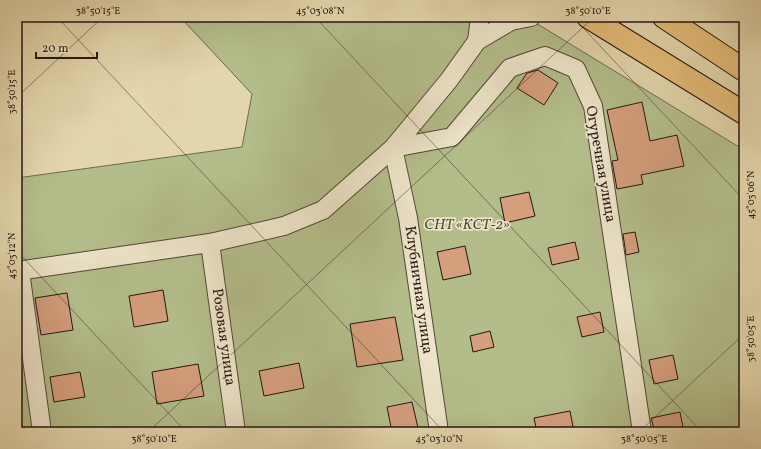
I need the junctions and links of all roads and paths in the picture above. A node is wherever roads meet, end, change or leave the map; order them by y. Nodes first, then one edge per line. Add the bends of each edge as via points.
1 (480, 17) edge
2 (531, 17) edge
3 (588, 17) edge
4 (664, 17) edge
5 (477, 41) junction
6 (744, 70) edge
7 (744, 112) edge
8 (393, 148) junction
9 (210, 243) junction
10 (19, 271) edge
11 (42, 432) edge
12 (236, 432) edge
13 (439, 432) edge
14 (642, 432) edge

1 - 5 street
2 - 5 street via 511,21
3 - 7 highway
4 - 6 highway
5 - 8 street via 449,80
8 - 9 street via 322,210 284,226
8 - 13 street, Клубничная улица via 408,218
8 - 14 street, Огуречная улица via 452,137 510,68 545,56 576,69 593,106
9 - 10 street
9 - 12 street, Розовая улица
10 - 11 street

